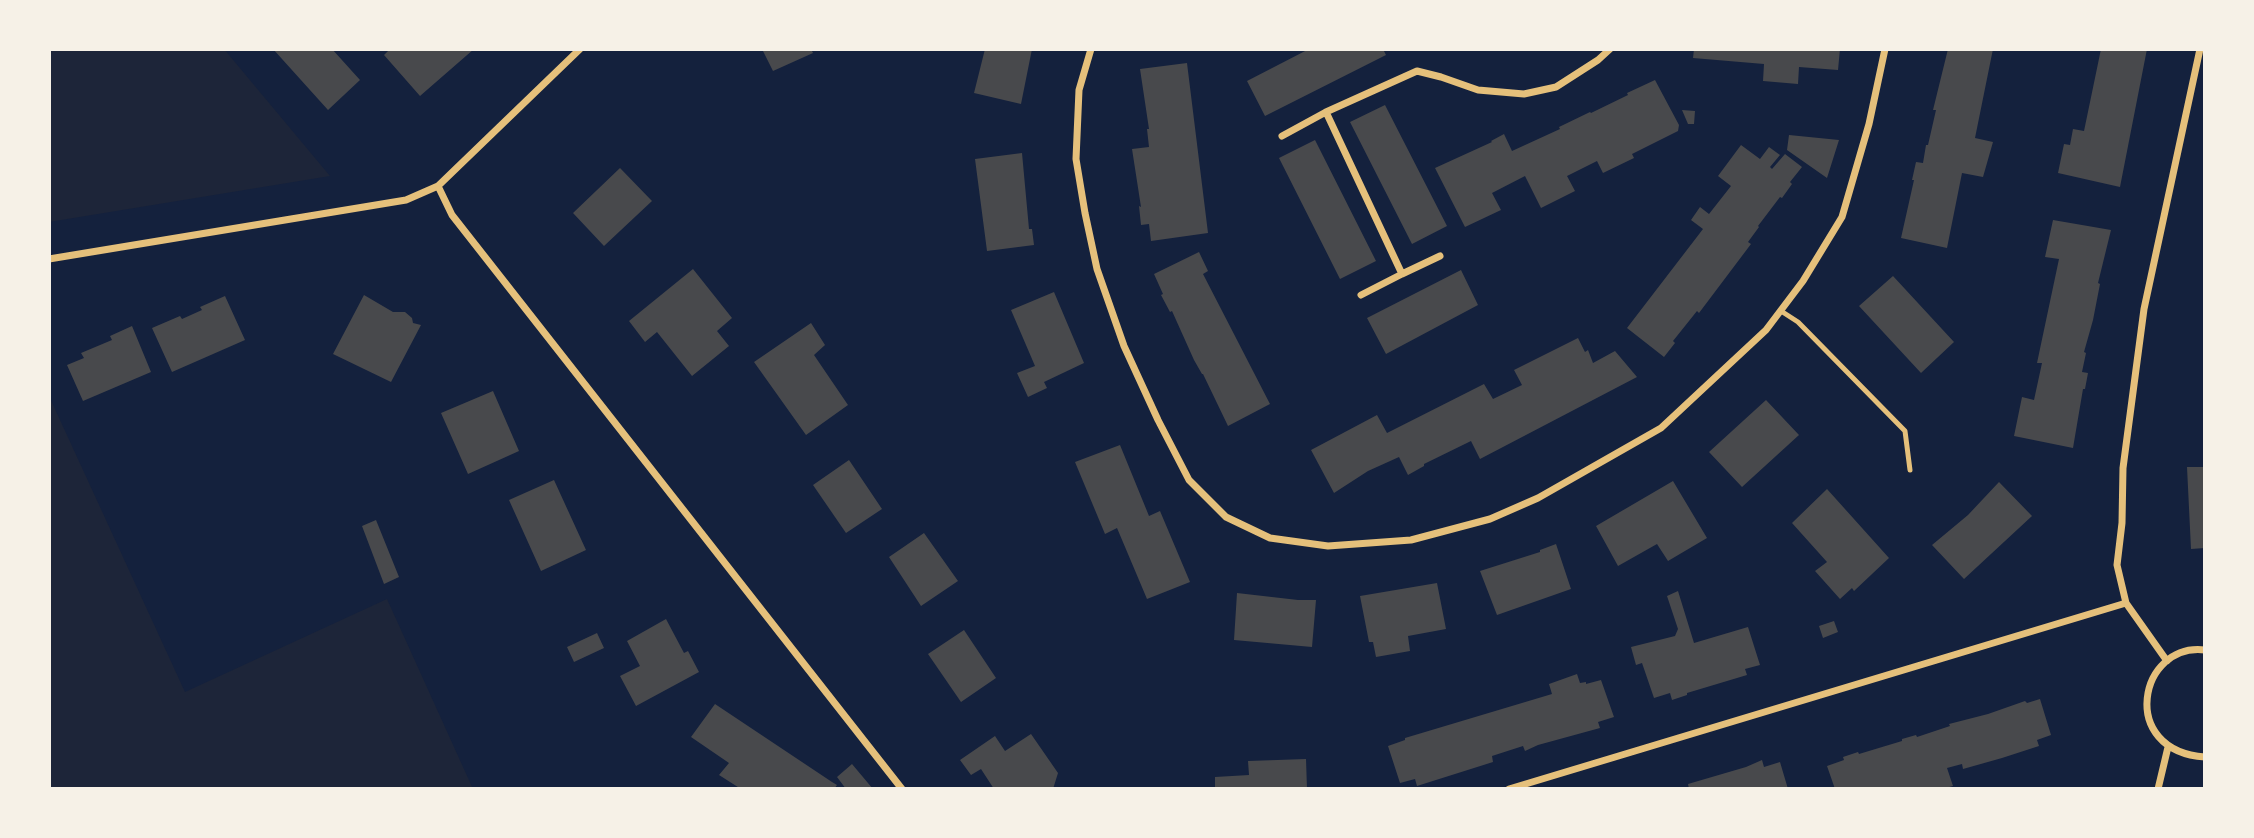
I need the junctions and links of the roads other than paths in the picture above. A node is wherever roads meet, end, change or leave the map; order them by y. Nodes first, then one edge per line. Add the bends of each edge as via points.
1 (580, 49) edge
2 (1091, 49) edge
3 (1610, 49) edge
4 (1885, 49) edge
5 (2200, 49) edge
6 (1326, 112) junction
7 (1282, 136) dead end
8 (438, 186) junction
9 (1440, 256) dead end
10 (49, 259) edge
11 (1402, 274) junction
12 (1361, 295) dead end
13 (1781, 311) junction
14 (1910, 470) dead end
15 (2126, 603) junction
16 (2205, 650) edge
17 (2167, 661) junction
18 (2168, 747) junction
19 (2205, 757) edge
20 (902, 789) edge
21 (1510, 789) edge
22 (2158, 789) edge

1 - 8 street
2 - 13 street via 1079,90 1076,159 1097,269 1125,346 1189,481 1227,517 1270,538 1328,546 1411,540 1490,519 1538,498 1661,428
3 - 6 street via 1556,87 1524,94 1478,90 1418,71
4 - 13 street via 1842,217
5 - 15 street via 2144,309 2133,386 2117,565
6 - 7 street
6 - 11 street
8 - 10 street via 406,200
8 - 20 street via 452,215
9 - 11 street
11 - 12 street
13 - 14 lane via 1798,322 1905,431
15 - 17 street
15 - 21 street
16 - 17 street via 2182,652
17 - 18 street via 2147,694 2147,714
18 - 19 street via 2187,756
18 - 22 street

